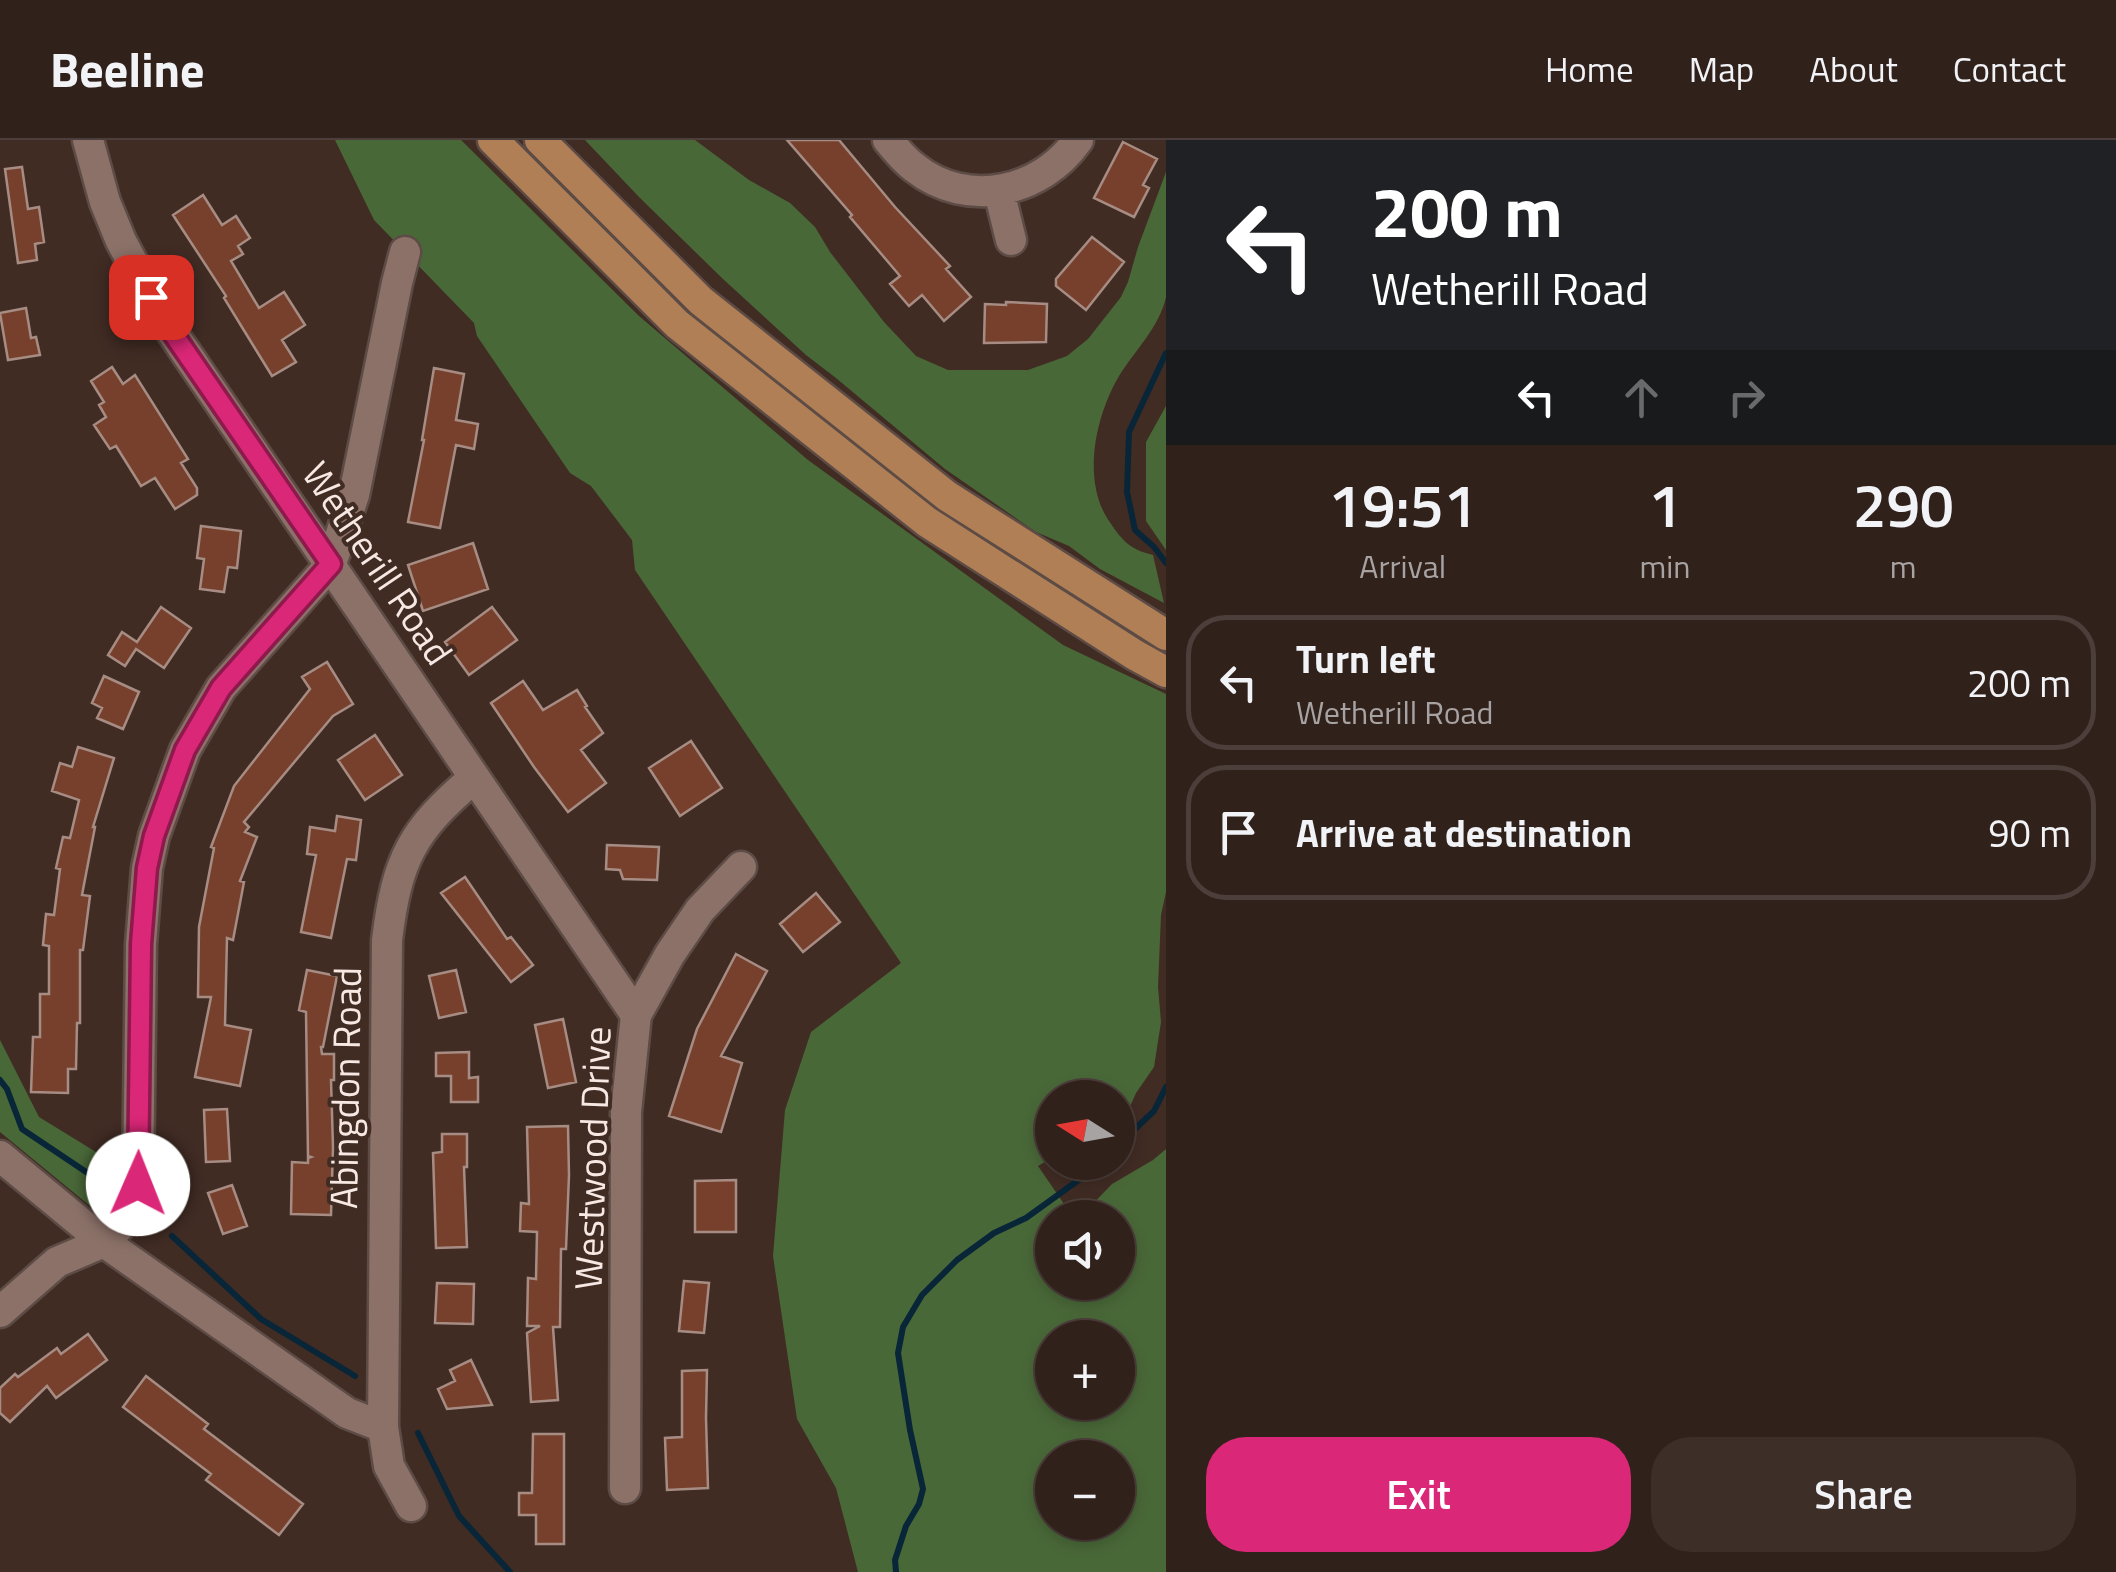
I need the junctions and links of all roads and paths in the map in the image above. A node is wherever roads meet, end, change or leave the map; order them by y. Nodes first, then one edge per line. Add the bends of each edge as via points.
1 (88, 140) edge
2 (492, 140) edge
3 (540, 140) edge
4 (888, 140) edge
5 (1078, 140) edge
6 (999, 191) junction
7 (1011, 240) dead end
8 (405, 252) dead end
9 (331, 564) junction
10 (1166, 634) edge
11 (1166, 672) edge
12 (474, 778) junction
13 (742, 866) dead end
14 (636, 1015) junction
15 (0, 1156) edge
16 (104, 1242) junction
17 (0, 1312) edge
18 (384, 1428) junction
19 (625, 1488) dead end
20 (411, 1506) dead end

1 - 9 street, Wetherill Road via 110,215 163,319
2 - 11 main road via 677,324 927,522
3 - 10 main road via 701,300 932,484
4 - 6 street via 916,170 942,184
5 - 6 street via 1038,178
6 - 7 street
8 - 9 street via 354,496
9 - 12 street, Wetherill Road
9 - 16 street via 221,688 166,798 143,902 136,1210
12 - 14 street, Wetherill Road
12 - 18 street, Abingdon Road via 410,846 392,896 386,940
13 - 14 street, Westwood Drive via 700,910
14 - 19 street, Westwood Drive via 626,1112
15 - 16 street
16 - 17 street via 58,1262
16 - 18 street via 346,1413
18 - 20 street, Abingdon Road via 389,1466

